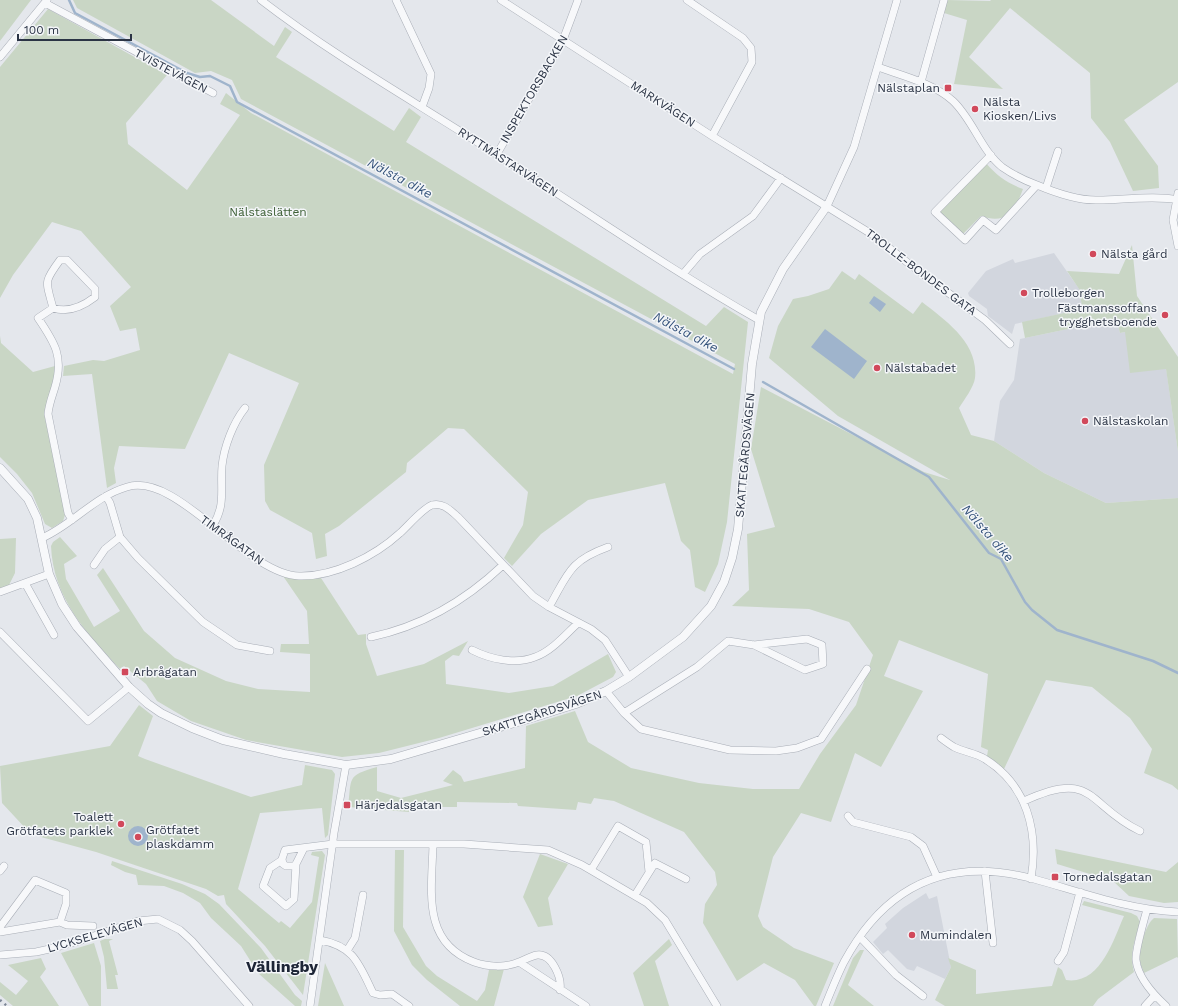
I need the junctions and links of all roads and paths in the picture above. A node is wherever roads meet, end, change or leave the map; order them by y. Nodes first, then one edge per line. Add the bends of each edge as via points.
1 (261, 0) edge
2 (396, 0) edge
3 (501, 0) edge
4 (578, 0) edge
5 (687, 0) edge
6 (897, 0) edge
7 (944, 0) edge
8 (46, 2) edge
9 (564, 40) junction
10 (0, 57) edge
11 (878, 67) junction
12 (921, 82) junction
13 (212, 93) dead end
14 (422, 107) junction
15 (712, 136) junction
16 (1058, 152) dead end
17 (497, 154) junction
18 (991, 154) junction
19 (780, 178) junction
20 (1037, 185) junction
21 (1046, 188) junction
22 (1177, 198) edge
23 (827, 206) junction
24 (1178, 246) edge
25 (683, 274) junction
26 (53, 308) junction
27 (759, 320) junction
28 (1010, 344) dead end
29 (245, 408) dead end
30 (0, 468) edge
31 (106, 496) junction
32 (72, 520) junction
33 (213, 525) junction
34 (120, 537) junction
35 (42, 538) junction
36 (608, 547) dead end
37 (94, 565) dead end
38 (503, 565) junction
39 (49, 574) junction
40 (25, 583) junction
41 (0, 592) edge
42 (549, 607) junction
43 (578, 623) junction
44 (0, 632) edge
45 (54, 635) dead end
46 (371, 637) dead end
47 (754, 645) junction
48 (472, 650) dead end
49 (270, 651) dead end
50 (867, 669) dead end
51 (630, 677) junction
52 (129, 686) junction
53 (606, 692) junction
54 (624, 712) junction
55 (941, 738) dead end
56 (346, 765) junction
57 (1024, 800) junction
58 (848, 816) dead end
59 (1140, 831) dead end
60 (333, 844) junction
61 (433, 844) junction
62 (304, 848) junction
63 (282, 860) junction
64 (296, 864) junction
65 (591, 870) junction
66 (985, 871) junction
67 (649, 872) junction
68 (937, 877) junction
69 (1032, 879) junction
70 (686, 880) dead end
71 (1080, 892) junction
72 (363, 895) dead end
73 (635, 895) junction
74 (1147, 909) junction
75 (1178, 912) edge
76 (60, 922) junction
77 (93, 926) dead end
78 (0, 927) edge
79 (0, 932) edge
80 (860, 937) junction
81 (320, 940) junction
82 (993, 943) dead end
83 (348, 949) junction
84 (0, 955) edge
85 (1058, 961) dead end
86 (519, 962) junction
87 (560, 990) junction
88 (923, 996) dead end
89 (1154, 996) junction
90 (250, 1006) edge
91 (310, 1006) edge
92 (409, 1006) edge
93 (586, 1006) edge
94 (717, 1006) edge
95 (825, 1006) edge
96 (1145, 1006) edge
97 (1166, 1006) edge

1 - 14 street, RYTTMÄSTARVÄGEN via 369,76
2 - 14 street via 430,74 429,88
3 - 9 street, MARKVÄGEN
4 - 9 street, INSPEKTORSBACKEN
5 - 15 street via 743,38 751,48 752,62
6 - 11 street
7 - 12 street
8 - 10 street
8 - 13 street, TVISTEVÄGEN
9 - 15 street, MARKVÄGEN
9 - 17 street, INSPEKTORSBACKEN
11 - 12 street
11 - 23 street via 854,147
12 - 18 street via 952,101
14 - 17 street, RYTTMÄSTARVÄGEN
15 - 19 street, MARKVÄGEN
16 - 21 street
17 - 25 street, RYTTMÄSTARVÄGEN
18 - 20 street via 1002,166
18 - 20 street via 935,212 965,240 983,220 996,230
19 - 23 street, MARKVÄGEN
19 - 25 street via 753,216 700,254
20 - 21 street
21 - 22 street via 1075,198 1097,201
22 - 24 street via 1173,220
23 - 27 street, SKATTEGÅRDSVÄGEN via 784,269 764,304
23 - 28 street, TROLLE-BONDES GATA via 873,234 985,320
25 - 27 street, RYTTMÄSTARVÄGEN
26 - 26 street via 61,311 71,310 95,297 95,290 67,260 60,260 47,277 46,285
26 - 32 street via 38,318 50,335 60,363 48,414 68,513
27 - 51 street, SKATTEGÅRDSVÄGEN via 752,364 738,529 724,582 711,606 684,637
29 - 33 street via 239,416 226,449 222,465 221,509
30 - 35 street, SKATTEGÅRDSVÄGEN via 28,499 37,518
31 - 32 street, TIMRÅGATAN
31 - 33 street, TIMRÅGATAN via 128,486 145,485 161,490
31 - 34 street
32 - 35 street, TIMRÅGATAN via 58,531
33 - 38 street, TIMRÅGATAN via 258,560 286,574 314,575 357,563 391,541 428,507 438,504 446,506
34 - 37 street via 105,549
34 - 49 street via 203,622 237,645
35 - 39 street, SKATTEGÅRDSVÄGEN
36 - 42 street via 588,554 573,566
38 - 42 street, TIMRÅGATAN via 533,596
38 - 46 street via 480,587 424,621 396,632
39 - 40 street
39 - 52 street, SKATTEGÅRDSVÄGEN via 62,604 77,628
40 - 41 street
40 - 45 street
42 - 43 street, TIMRÅGATAN
43 - 48 street via 551,648 536,657 512,661 485,657
43 - 51 street, TIMRÅGATAN via 605,640
44 - 52 street via 88,721
47 - 47 street via 805,670 823,664 822,645 807,638
47 - 54 street via 728,641 696,668
50 - 54 street via 821,739 797,748 776,751 730,750 641,728
51 - 53 street, SKATTEGÅRDSVÄGEN
52 - 56 street, SKATTEGÅRDSVÄGEN via 161,713 222,740
53 - 54 street
53 - 56 street, SKATTEGÅRDSVÄGEN via 576,704 391,760
55 - 57 street via 953,746 983,757 1001,770
56 - 60 street
57 - 59 street via 1069,787 1085,790 1123,823
57 - 69 street via 1029,812 1034,845
58 - 68 street via 853,822 911,837 922,846
60 - 61 street
60 - 62 street
60 - 81 street
61 - 65 street via 548,850
61 - 86 street via 431,907 434,922 448,946 461,957 480,964 501,966
62 - 63 street via 285,850
62 - 64 street
63 - 64 street via 286,866
63 - 64 street via 270,868 262,886 286,906 294,900
65 - 67 street via 618,826 646,842
65 - 73 street
66 - 68 street via 958,872
66 - 69 street
66 - 82 street
67 - 70 street via 655,863
67 - 73 street
68 - 80 street via 917,884 889,903 871,921
69 - 71 street
71 - 74 street
71 - 85 street via 1064,952
72 - 83 street via 355,938
73 - 94 street via 665,920
74 - 75 street
74 - 89 street via 1136,960 1140,973
76 - 77 street via 67,925
76 - 78 street, LYCKSELEVÄGEN via 66,904 66,893 35,880
76 - 79 street, LYCKSELEVÄGEN
80 - 88 street via 896,975
80 - 95 street via 844,962
81 - 83 street
81 - 91 street
83 - 92 street via 358,959 373,993 392,994
84 - 90 street, LYCKSELEVÄGEN via 36,952 138,921 158,919 180,930
86 - 87 street
86 - 87 street via 537,955 551,961 561,982
87 - 93 street
89 - 96 street
89 - 97 street

